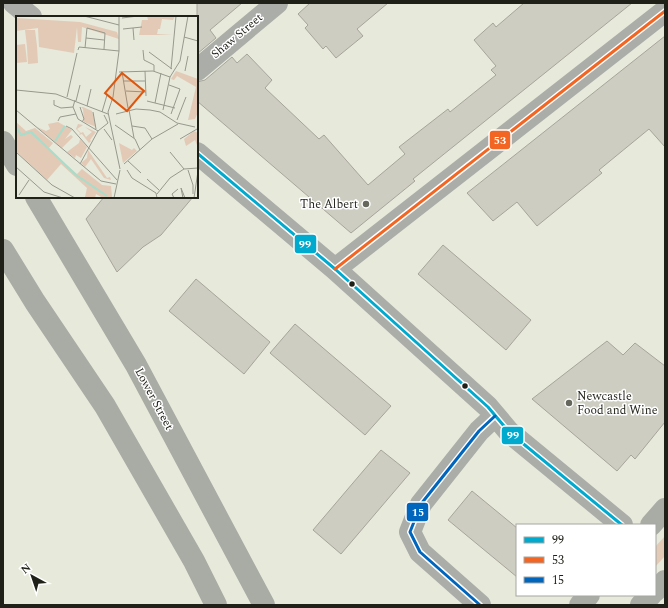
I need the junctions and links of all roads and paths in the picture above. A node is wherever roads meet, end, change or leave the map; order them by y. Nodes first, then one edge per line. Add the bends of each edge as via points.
1 (14, 3) edge
2 (277, 3) edge
3 (665, 11) edge
4 (31, 16) edge
5 (198, 69) edge
6 (3, 142) edge
7 (198, 154) edge
8 (16, 163) edge
9 (37, 198) edge
10 (3, 250) edge
11 (335, 270) junction
12 (495, 416) junction
13 (665, 509) edge
14 (621, 524) edge
15 (652, 524) edge
16 (665, 581) edge
17 (656, 590) edge
18 (588, 596) edge
19 (650, 596) edge
20 (216, 605) edge
21 (264, 605) edge
22 (480, 605) edge
23 (580, 605) edge
24 (641, 605) edge

1 - 4 street
2 - 5 street, Shaw Street
3 - 11 street
6 - 8 highway
7 - 11 street
9 - 21 highway, Lower Street via 136,365
10 - 20 highway via 106,406 194,561
11 - 12 street
12 - 14 street via 509,432
12 - 22 street via 421,504 410,532 420,552
13 - 15 highway
16 - 17 highway
18 - 23 highway
19 - 24 highway

